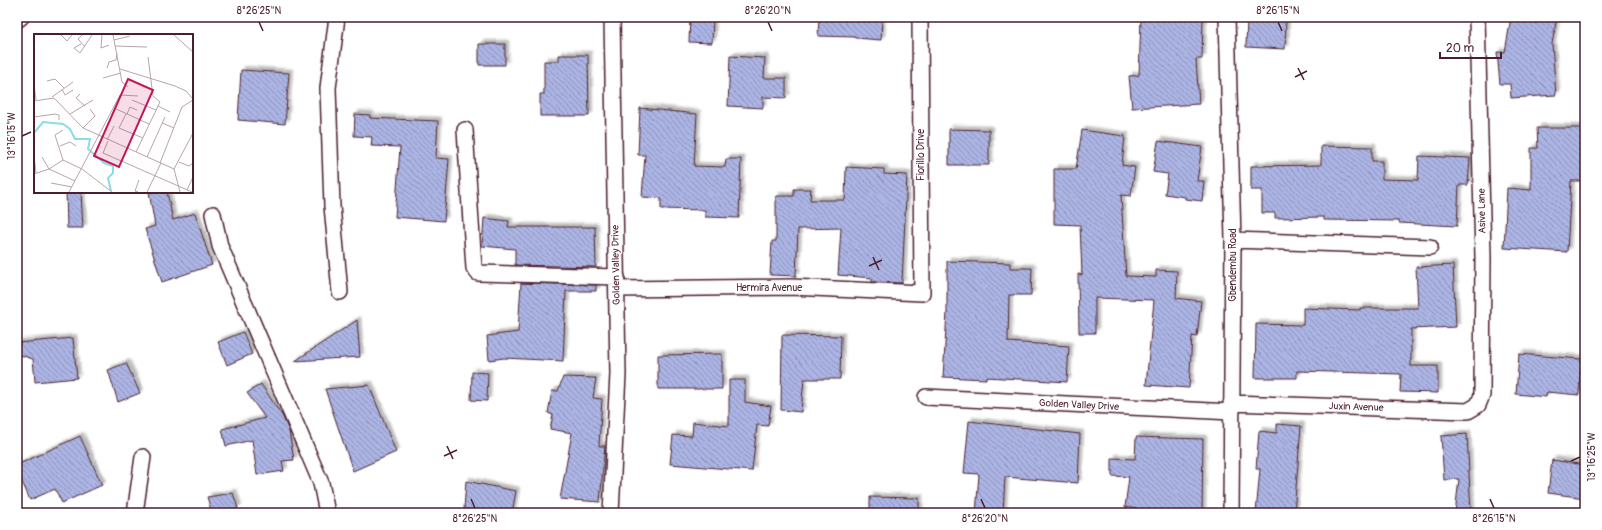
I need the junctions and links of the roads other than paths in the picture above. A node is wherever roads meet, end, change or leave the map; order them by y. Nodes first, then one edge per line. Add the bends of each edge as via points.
1 (21, 17) edge
2 (337, 17) edge
3 (612, 17) edge
4 (920, 17) edge
5 (1227, 17) edge
6 (1478, 17) edge
7 (17, 20) edge
8 (465, 130) dead end
9 (212, 214) dead end
10 (1234, 240) junction
11 (1430, 247) dead end
12 (617, 283) junction
13 (340, 292) dead end
14 (922, 293) joint
15 (926, 397) dead end
16 (1478, 405) joint
17 (1232, 408) junction
18 (144, 457) dead end
19 (135, 513) edge
20 (327, 513) edge
21 (612, 513) edge
22 (1231, 513) edge

1 - 7 street
2 - 13 street via 328,88 332,206
3 - 12 street, Golden Valley Drive
4 - 14 street, Fiorillo Drive
5 - 10 street, Gbendembu Road
6 - 16 street, Asive Lane via 1483,257 1482,395
8 - 12 street, Hermira Avenue via 474,268 478,273
9 - 20 street via 220,246 322,483
10 - 11 street
10 - 17 street, Gbendembu Road
12 - 14 street, Hermira Avenue
12 - 21 street, Golden Valley Drive via 618,374
15 - 17 street, Golden Valley Drive
16 - 17 street, Juxin Avenue via 1468,411
17 - 22 street, Gbendembu Road
18 - 19 street

